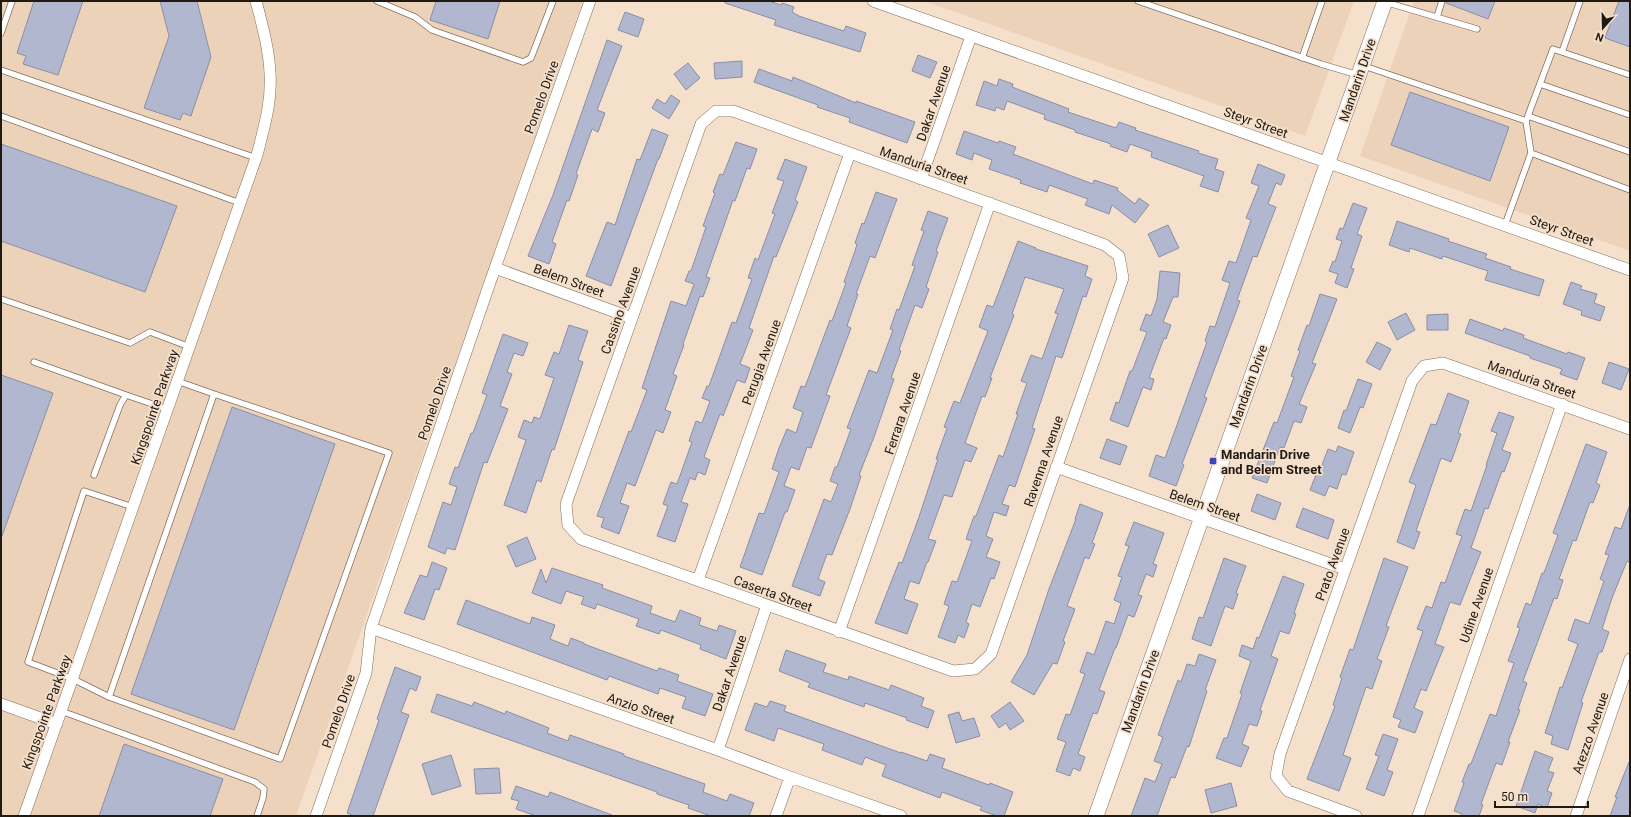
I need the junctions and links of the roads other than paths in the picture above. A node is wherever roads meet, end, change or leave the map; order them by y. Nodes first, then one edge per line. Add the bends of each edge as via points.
1 (12, 1) edge
2 (256, 1) edge
3 (377, 1) edge
4 (552, 1) edge
5 (590, 1) edge
6 (874, 1) edge
7 (1138, 1) edge
8 (1322, 1) edge
9 (1442, 1) edge
10 (1580, 1) edge
11 (1384, 2) edge
12 (1437, 17) junction
13 (1477, 29) dead end
14 (1, 33) edge
15 (971, 36) junction
16 (1562, 52) junction
17 (1302, 58) junction
18 (1, 70) edge
19 (1360, 70) junction
20 (1630, 75) edge
21 (1540, 84) junction
22 (716, 111) joint
23 (1630, 115) edge
24 (1, 116) edge
25 (1527, 119) junction
26 (1630, 152) edge
27 (850, 153) junction
28 (1531, 153) junction
29 (256, 158) junction
30 (1328, 162) junction
31 (921, 179) junction
32 (1630, 190) edge
33 (240, 203) junction
34 (990, 203) junction
35 (1505, 225) junction
36 (1119, 256) joint
37 (495, 268) junction
38 (1630, 270) edge
39 (1, 299) edge
40 (632, 318) junction
41 (190, 347) junction
42 (34, 362) dead end
43 (1424, 366) joint
44 (177, 381) junction
45 (214, 394) junction
46 (126, 395) junction
47 (1562, 404) junction
48 (168, 409) junction
49 (1630, 429) edge
50 (1056, 467) junction
51 (94, 475) dead end
52 (133, 507) junction
53 (1202, 518) junction
54 (568, 525) joint
55 (1345, 569) junction
56 (698, 580) junction
57 (767, 605) junction
58 (371, 628) junction
59 (839, 632) junction
60 (1630, 659) edge
61 (975, 669) joint
62 (73, 679) junction
63 (109, 697) junction
64 (1, 704) edge
65 (61, 711) junction
66 (56, 724) junction
67 (718, 750) junction
68 (790, 777) junction
69 (24, 816) edge
70 (257, 816) edge
71 (316, 816) edge
72 (776, 816) edge
73 (901, 816) edge
74 (1096, 816) edge
75 (1356, 816) edge
76 (1418, 816) edge
77 (1576, 816) edge

1 - 14 lane
2 - 29 street, Kingspointe Parkway via 270,73 268,112
3 - 4 lane via 415,17 432,30 523,62 531,58
5 - 37 street, Pomelo Drive
6 - 15 street, Steyr Street
7 - 17 lane
8 - 17 lane
9 - 12 lane
10 - 16 lane
11 - 12 lane
11 - 19 street, Mandarin Drive
12 - 13 lane
15 - 30 street, Steyr Street
15 - 31 street, Dakar Avenue
16 - 20 lane
16 - 21 lane via 1553,49
17 - 19 lane
18 - 29 lane
19 - 25 lane
19 - 30 street, Mandarin Drive
21 - 23 lane
21 - 25 lane
22 - 27 street, Manduria Street via 732,111
22 - 40 street, Cassino Avenue via 701,124
24 - 33 lane
25 - 26 lane
25 - 28 lane
27 - 31 street, Manduria Street
27 - 56 street, Perugia Avenue
28 - 32 lane
28 - 35 lane
29 - 33 street, Kingspointe Parkway
30 - 35 street, Steyr Street
30 - 53 street, Mandarin Drive
31 - 34 street, Manduria Street
33 - 41 street, Kingspointe Parkway
34 - 36 street, Manduria Street via 1105,245
34 - 59 street, Ferrara Avenue
35 - 38 street, Steyr Street
36 - 50 street, Ravenna Avenue via 1123,278
37 - 40 street, Belem Street
37 - 58 street, Pomelo Drive
39 - 41 lane via 130,343 150,332
40 - 54 street, Cassino Avenue via 566,504
41 - 44 street, Kingspointe Parkway
42 - 46 lane
43 - 47 street, Manduria Street via 1443,363
43 - 55 street, Prato Avenue via 1412,381
44 - 45 lane
44 - 48 street, Kingspointe Parkway
45 - 63 lane
45 - 63 lane via 389,453 280,759
46 - 48 lane
46 - 51 lane
47 - 49 street, Manduria Street
47 - 76 street, Udine Avenue
48 - 52 street, Kingspointe Parkway
50 - 53 street, Belem Street
50 - 61 street, Ravenna Avenue via 991,654
52 - 62 street, Kingspointe Parkway
52 - 62 lane via 84,491 28,662
53 - 55 street, Belem Street
53 - 74 street, Mandarin Drive
54 - 56 street, Caserta Street via 582,540
55 - 75 street, Prato Avenue via 1280,754 1276,776 1288,791
56 - 57 street, Caserta Street
57 - 59 street, Caserta Street
57 - 67 street, Dakar Avenue
58 - 67 street, Anzio Street
58 - 71 street, Pomelo Drive via 366,673
59 - 61 street, Caserta Street via 953,671
60 - 77 street, Arezzo Avenue
62 - 63 lane
62 - 65 street, Kingspointe Parkway
64 - 66 street
65 - 66 street, Kingspointe Parkway
65 - 70 lane via 255,782 264,789
66 - 69 street, Kingspointe Parkway
67 - 68 street, Anzio Street
68 - 72 street
68 - 73 street, Anzio Street

